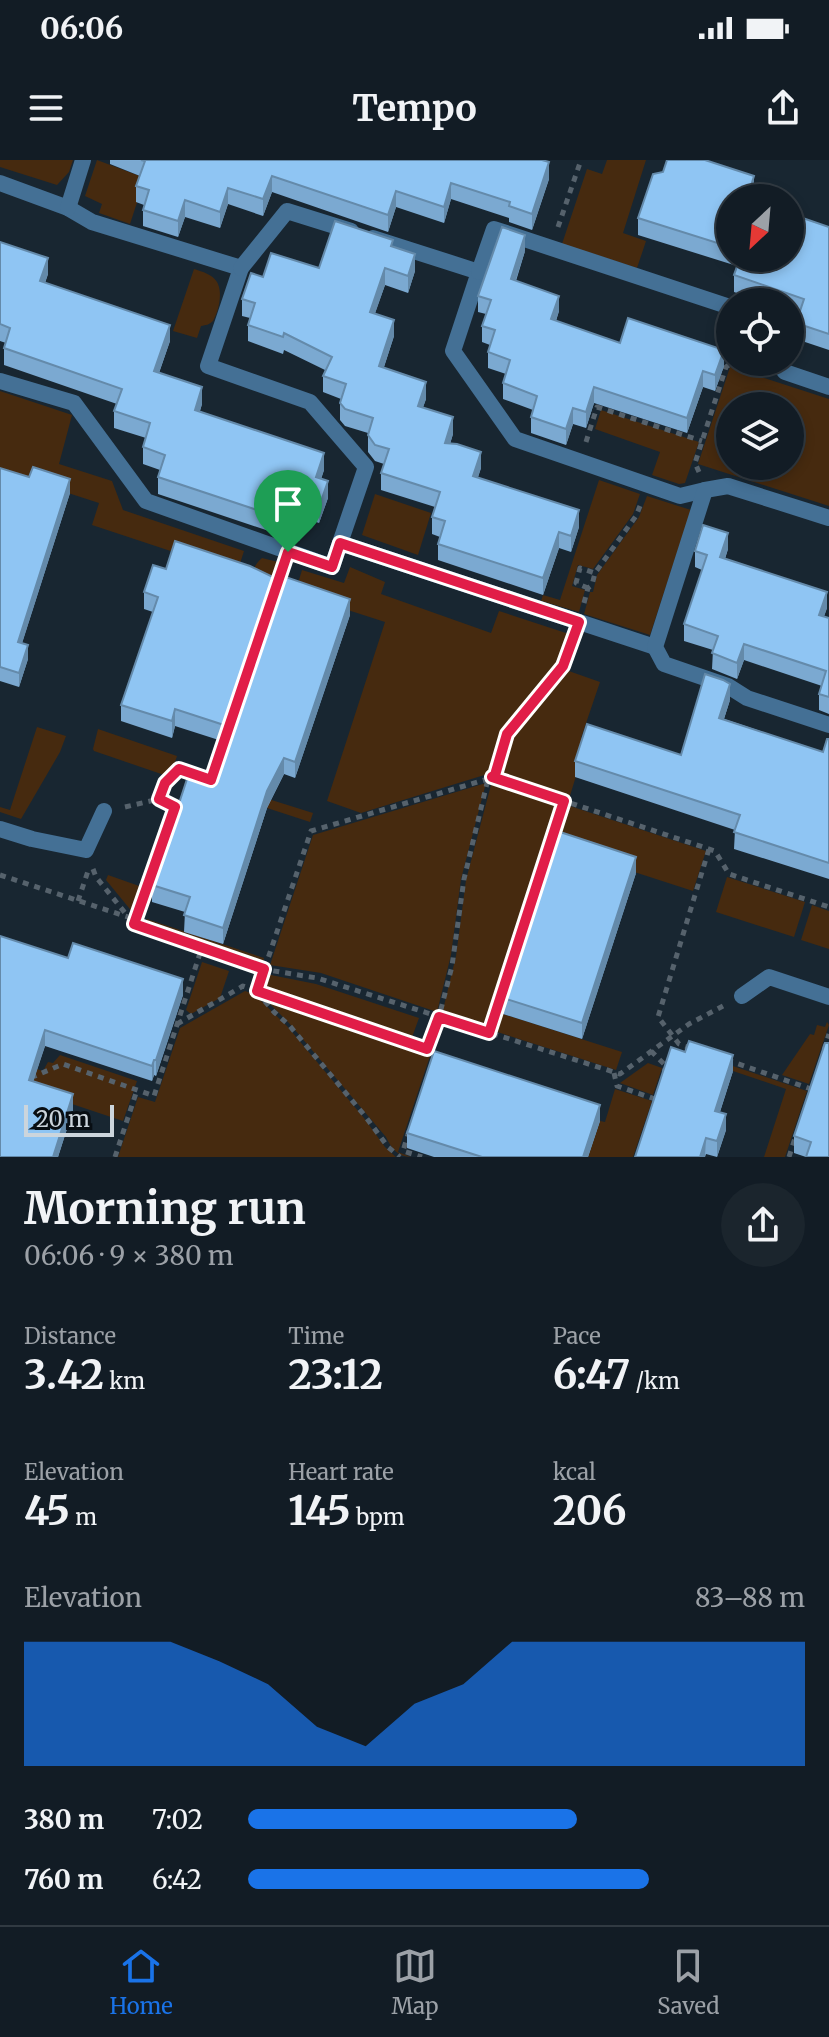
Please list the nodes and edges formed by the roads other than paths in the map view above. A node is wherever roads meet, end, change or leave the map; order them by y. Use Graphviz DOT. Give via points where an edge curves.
graph roads {
  1 [pos="83,160"];
  2 [pos="0,183"];
  3 [pos="68,208"];
  4 [pos="241,268"];
  5 [pos="479,272"];
  6 [pos="716,302"];
  7 [pos="797,376"];
  8 [pos="0,381"];
  9 [pos="829,387"];
  10 [pos="707,490"];
  11 [pos="829,518"];
  12 [pos="340,543"];
  13 [pos="655,647"];
  14 [pos="829,725"];
  15 [pos="104,811"];
  16 [pos="0,829"];
  17 [pos="742,996"];
  18 [pos="829,997"];
  1 -- 3 [label="street"];
  2 -- 3 [label="street"];
  3 -- 4 [label="street" via="92,222"];
  4 -- 5 [label="street" via="287,211"];
  4 -- 12 [label="street" via="208,366 310,402 366,467"];
  5 -- 6 [label="street" via="494,229"];
  5 -- 10 [label="street" via="453,351 515,439 680,496"];
  7 -- 9 [label="street"];
  8 -- 12 [label="street" via="74,403 146,501 332,567"];
  10 -- 11 [label="street" via="728,486"];
  10 -- 13 [label="street"];
  12 -- 13 [label="street"];
  13 -- 14 [label="street" via="664,664"];
  15 -- 16 [label="street" via="86,850"];
  17 -- 18 [label="street" via="769,977"];
}
